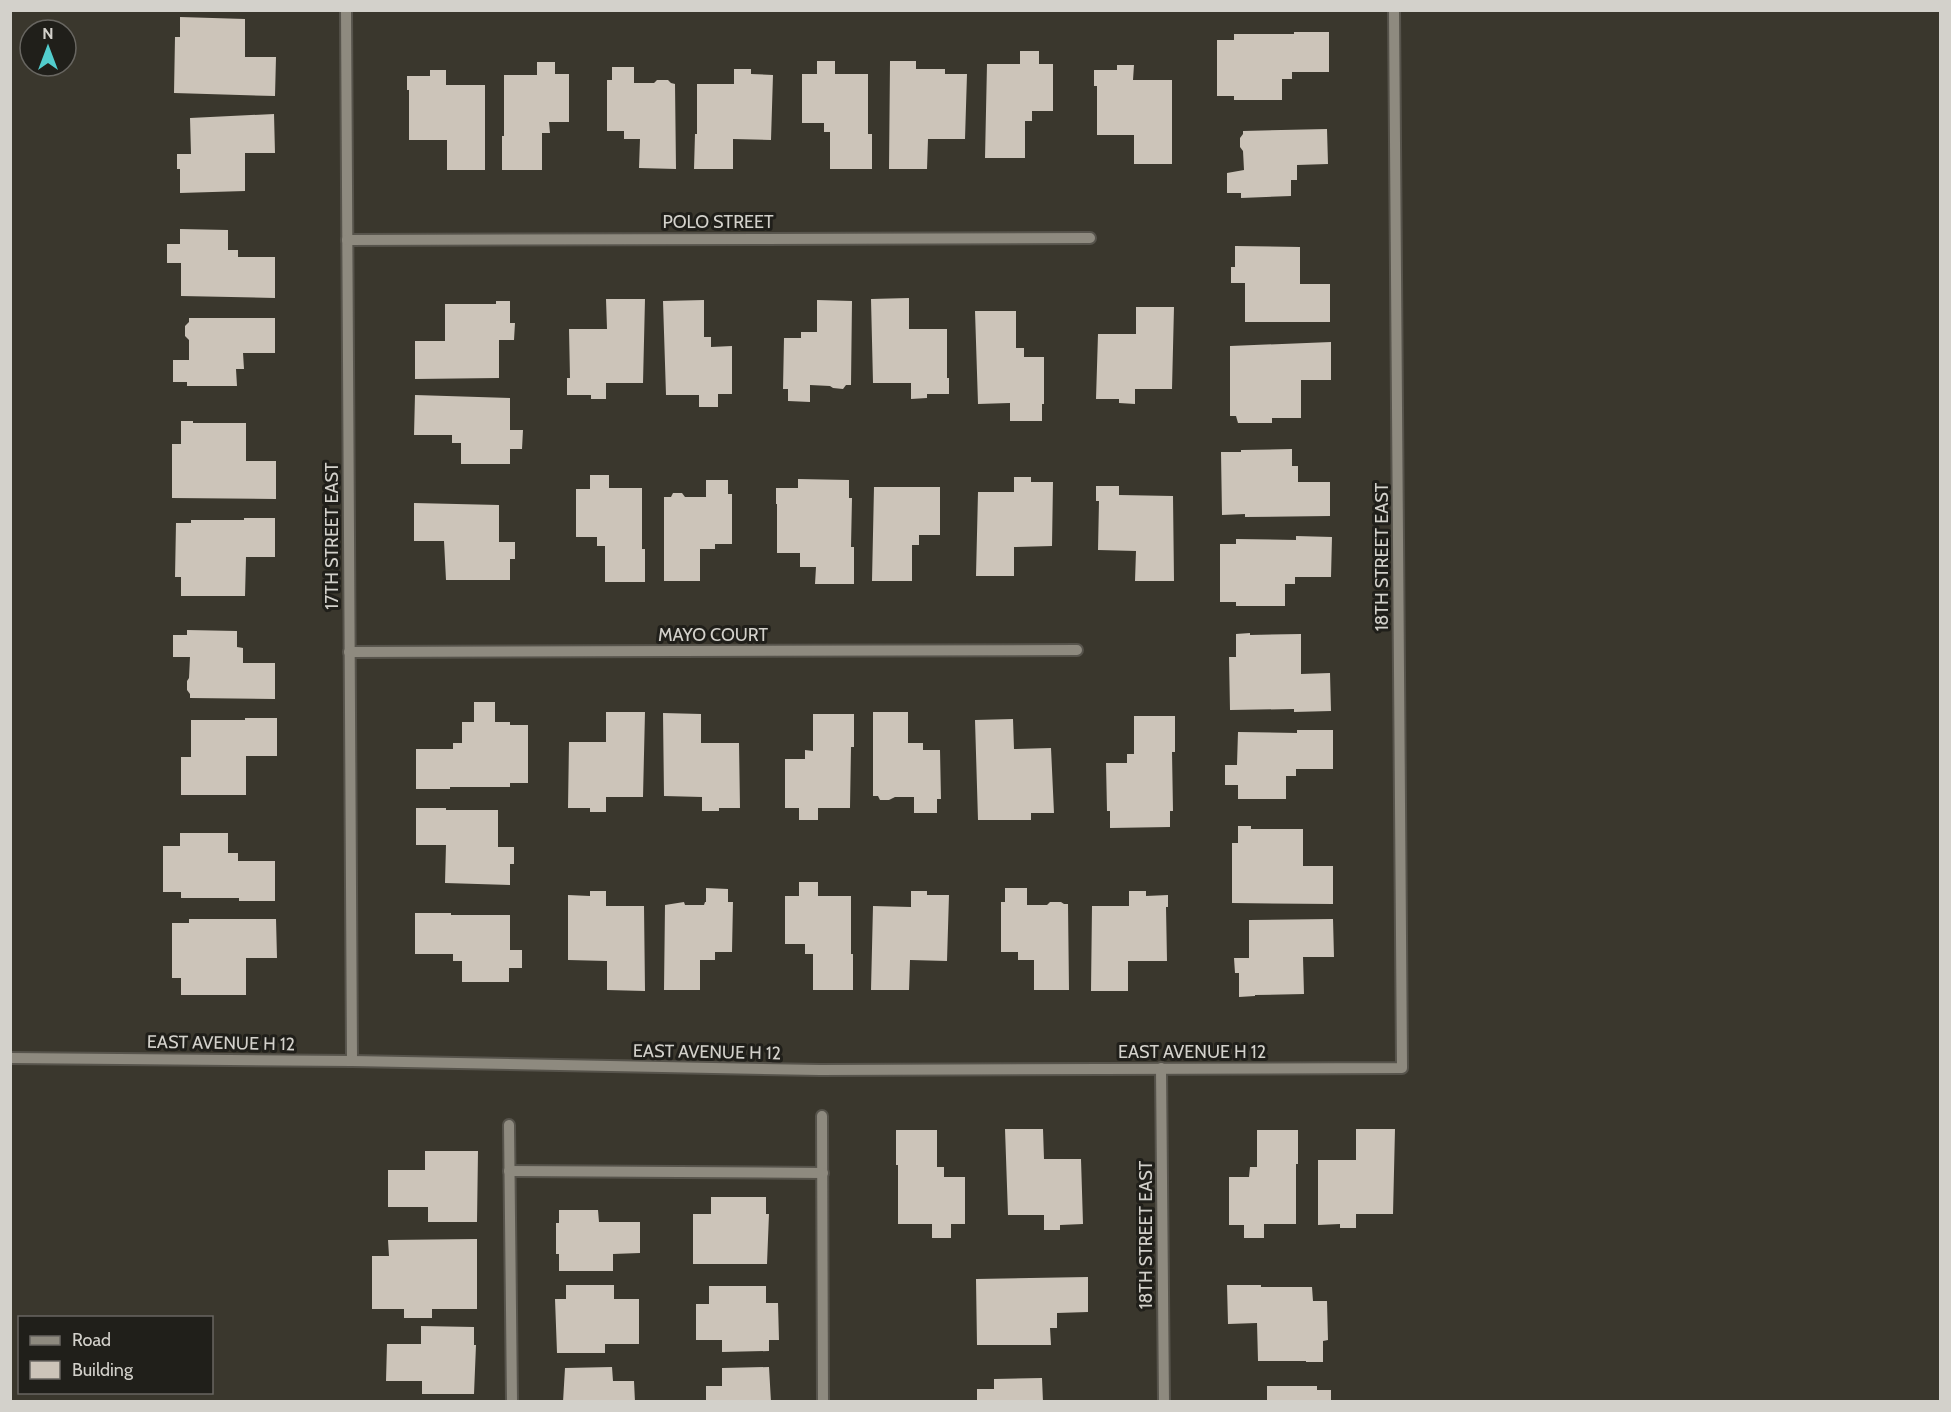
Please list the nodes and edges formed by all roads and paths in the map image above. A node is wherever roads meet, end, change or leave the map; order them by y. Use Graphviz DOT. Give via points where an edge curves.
graph roads {
  1 [pos="346,10"];
  2 [pos="1394,10"];
  3 [pos="1090,238"];
  4 [pos="347,240"];
  5 [pos="1077,650"];
  6 [pos="349,652"];
  7 [pos="10,1058"];
  8 [pos="352,1061"];
  9 [pos="1161,1068"];
  10 [pos="1402,1068"];
  11 [pos="822,1116"];
  12 [pos="509,1125"];
  13 [pos="509,1171"];
  14 [pos="823,1173"];
  15 [pos="512,1401"];
  16 [pos="823,1401"];
  17 [pos="1164,1401"];
  1 -- 4 [label="street, 17TH STREET EAST"];
  2 -- 10 [label="street, 18TH STREET EAST"];
  3 -- 4 [label="street, POLO STREET"];
  4 -- 6 [label="street, 17TH STREET EAST"];
  5 -- 6 [label="street, MAYO COURT"];
  6 -- 8 [label="street, 17TH STREET EAST"];
  7 -- 8 [label="street, EAST AVENUE H 12"];
  8 -- 9 [label="street, EAST AVENUE H 12" via="820,1071"];
  9 -- 10 [label="street, EAST AVENUE H 12"];
  9 -- 17 [label="street, 18TH STREET EAST"];
  11 -- 14 [label="street"];
  12 -- 13 [label="street"];
  13 -- 14 [label="street"];
  13 -- 15 [label="street"];
  14 -- 16 [label="street"];
}
